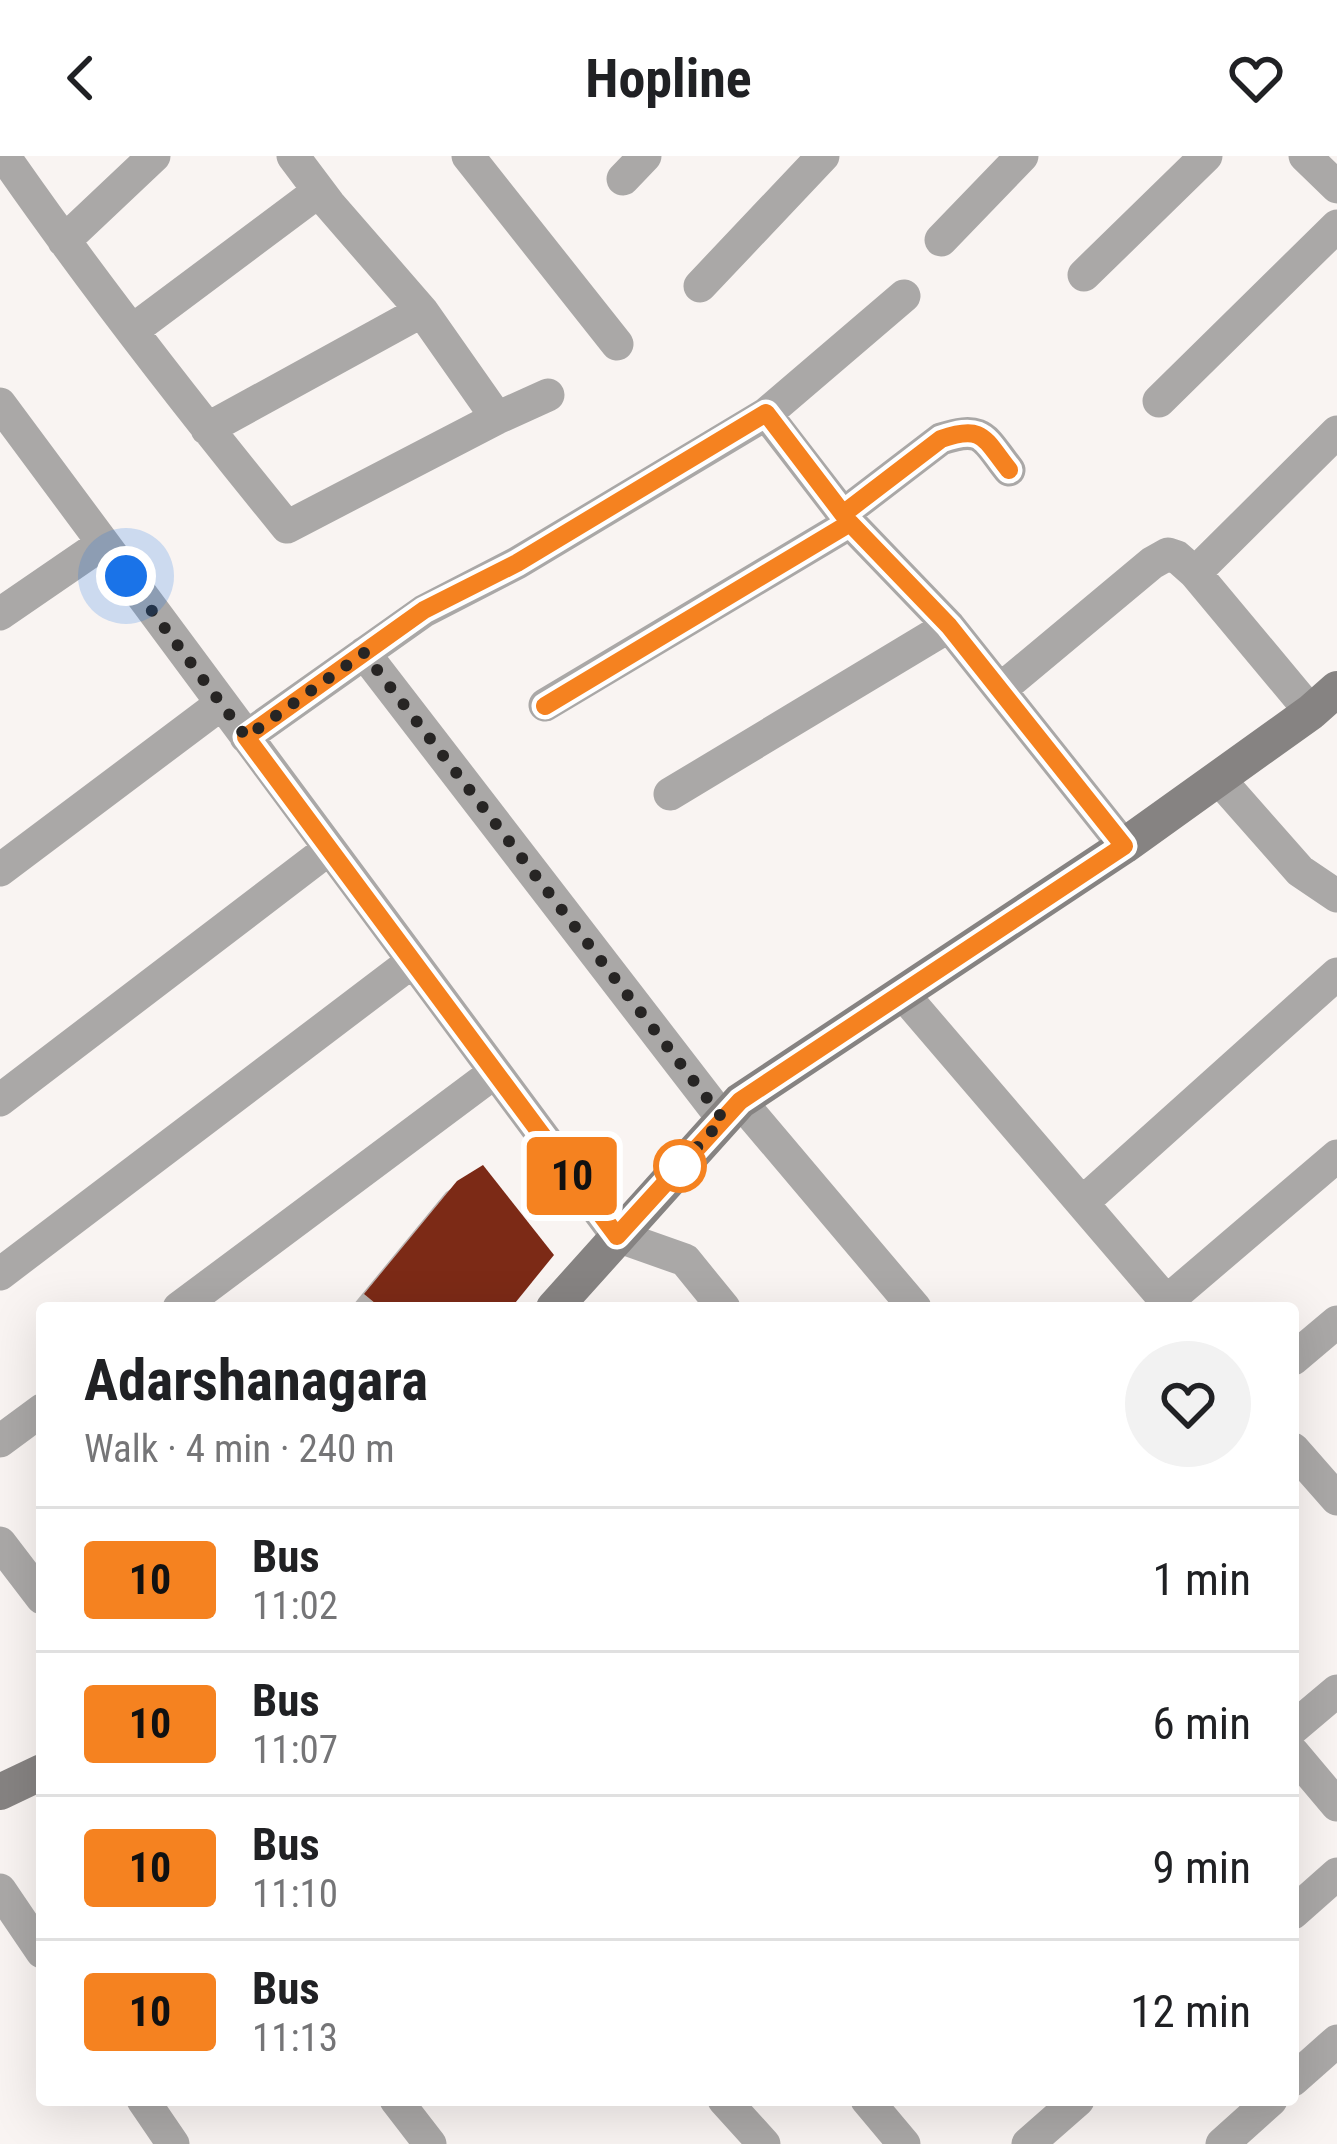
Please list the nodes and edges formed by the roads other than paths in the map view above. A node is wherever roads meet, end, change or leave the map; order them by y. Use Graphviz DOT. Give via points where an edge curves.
graph roads {
  1 [pos="4,156"];
  2 [pos="154,156"];
  3 [pos="293,156"];
  4 [pos="468,156"];
  5 [pos="823,156"];
  6 [pos="1022,156"];
  7 [pos="1207,156"];
  8 [pos="1305,156"];
  9 [pos="1337,188"];
  10 [pos="319,191"];
  11 [pos="1337,226"];
  12 [pos="940,240"];
  13 [pos="64,241"];
  14 [pos="1084,275"];
  15 [pos="700,286"];
  16 [pos="904,296"];
  17 [pos="422,311"];
  18 [pos="133,330"];
  19 [pos="617,344"];
  20 [pos="548,395"];
  21 [pos="1159,400"];
  22 [pos="766,413"];
  23 [pos="497,418"];
  24 [pos="5,420"];
  25 [pos="207,429"];
  26 [pos="1337,432"];
  27 [pos="1009,470"];
  28 [pos="847,519"];
  29 [pos="102,544"];
  30 [pos="1196,573"];
  31 [pos="0,614"];
  32 [pos="949,626"];
  33 [pos="364,653"];
  34 [pos="1001,689"];
  35 [pos="1324,701"];
  36 [pos="221,704"];
  37 [pos="545,706"];
  38 [pos="246,737"];
  39 [pos="1218,778"];
  40 [pos="670,794"];
  41 [pos="1124,846"];
  42 [pos="328,849"];
  43 [pos="0,870"];
  44 [pos="1337,896"];
  45 [pos="412,961"];
  46 [pos="1337,974"];
  47 [pos="902,994"];
  48 [pos="495,1072"];
  49 [pos="0,1100"];
  50 [pos="732,1110"];
  51 [pos="1337,1156"];
  52 [pos="1082,1203"];
  53 [pos="617,1236"];
  54 [pos="0,1274"];
  55 [pos="187,1302"];
  56 [pos="559,1302"];
  57 [pos="719,1302"];
  58 [pos="910,1302"];
  59 [pos="1166,1302"];
  60 [pos="1172,1302"];
  61 [pos="1337,1322"];
  62 [pos="1299,1354"];
  63 [pos="36,1415"];
  64 [pos="0,1442"];
  65 [pos="1299,1456"];
  66 [pos="1337,1499"];
  67 [pos="0,1543"];
  68 [pos="36,1590"];
  69 [pos="1337,1691"];
  70 [pos="1299,1723"];
  71 [pos="1299,1760"];
  72 [pos="36,1775"];
  73 [pos="0,1792"];
  74 [pos="1337,1804"];
  75 [pos="1337,1874"];
  76 [pos="0,1890"];
  77 [pos="1299,1908"];
  78 [pos="36,1943"];
  79 [pos="1337,2041"];
  80 [pos="1299,2075"];
  81 [pos="147,2106"];
  82 [pos="401,2106"];
  83 [pos="729,2106"];
  84 [pos="873,2106"];
  85 [pos="1071,2106"];
  86 [pos="1264,2106"];
  87 [pos="173,2144"];
  88 [pos="430,2144"];
  89 [pos="764,2144"];
  90 [pos="904,2144"];
  91 [pos="1028,2144"];
  92 [pos="1222,2144"];
  1 -- 13 [label="street"];
  2 -- 13 [label="street"];
  3 -- 10 [label="street"];
  4 -- 19 [label="street"];
  5 -- 15 [label="street"];
  6 -- 12 [label="street"];
  7 -- 14 [label="street"];
  8 -- 9 [label="street"];
  10 -- 17 [label="street"];
  10 -- 18 [label="street"];
  11 -- 21 [label="street"];
  13 -- 18 [label="street"];
  16 -- 22 [label="street"];
  17 -- 23 [label="street"];
  17 -- 25 [label="street"];
  18 -- 25 [label="street"];
  20 -- 23 [label="street"];
  22 -- 28 [label="street"];
  22 -- 33 [label="street" via="424,610"];
  23 -- 25 [label="street" via="287,527"];
  24 -- 29 [label="street"];
  26 -- 30 [label="street"];
  27 -- 28 [label="street" via="981,435 959,433 941,439"];
  28 -- 32 [label="street"];
  28 -- 37 [label="street"];
  29 -- 31 [label="street"];
  29 -- 36 [label="street"];
  30 -- 34 [label="street" via="1168,554 1152,563"];
  30 -- 35 [label="street"];
  32 -- 34 [label="street"];
  32 -- 40 [label="street"];
  33 -- 38 [label="street"];
  33 -- 50 [label="street"];
  34 -- 41 [label="street"];
  35 -- 39 [label="street"];
  36 -- 38 [label="street"];
  36 -- 43 [label="street"];
  38 -- 42 [label="street"];
  39 -- 41 [label="street"];
  39 -- 44 [label="street" via="1300,871"];
  41 -- 47 [label="street"];
  42 -- 45 [label="street"];
  42 -- 49 [label="street"];
  45 -- 48 [label="street"];
  45 -- 54 [label="street"];
  46 -- 52 [label="street"];
  47 -- 50 [label="street"];
  47 -- 52 [label="street"];
  48 -- 53 [label="street"];
  48 -- 55 [label="street"];
  50 -- 53 [label="street"];
  50 -- 58 [label="street"];
  51 -- 60 [label="street"];
  52 -- 59 [label="street"];
  53 -- 56 [label="street"];
  53 -- 57 [label="street" via="685,1260"];
  61 -- 62 [label="street"];
  63 -- 64 [label="street"];
  65 -- 66 [label="street"];
  67 -- 68 [label="street"];
  69 -- 70 [label="street"];
  71 -- 74 [label="street"];
  72 -- 73 [label="street"];
  75 -- 77 [label="street"];
  76 -- 78 [label="street"];
  79 -- 80 [label="street"];
  81 -- 87 [label="street"];
  82 -- 88 [label="street"];
  83 -- 89 [label="street"];
  84 -- 90 [label="street"];
  85 -- 91 [label="street"];
  86 -- 92 [label="street"];
}
